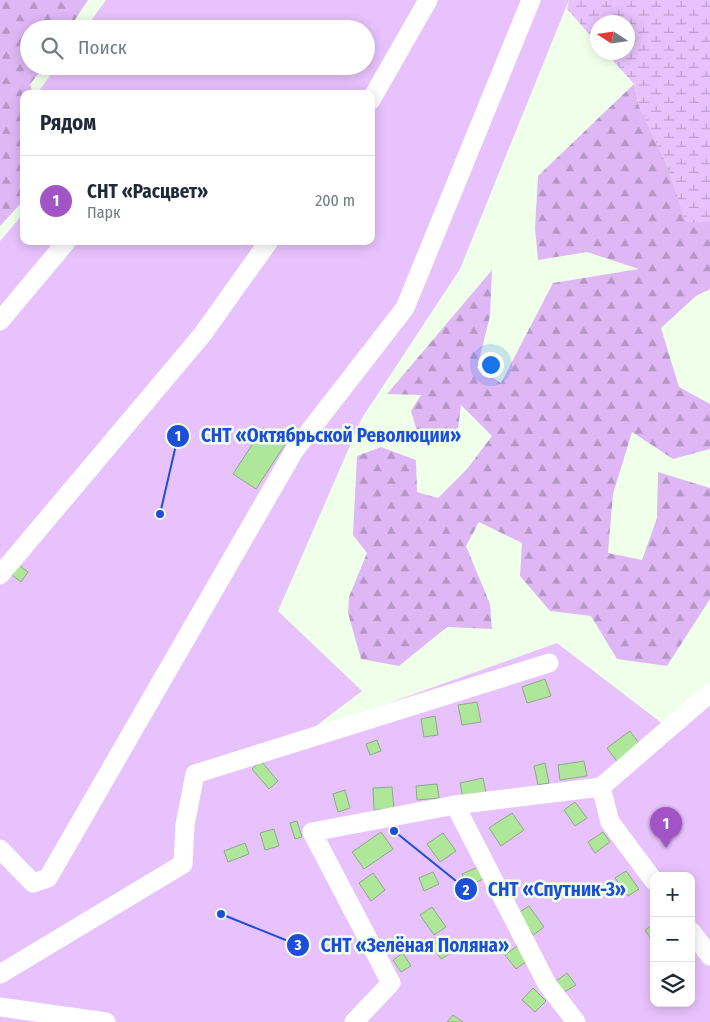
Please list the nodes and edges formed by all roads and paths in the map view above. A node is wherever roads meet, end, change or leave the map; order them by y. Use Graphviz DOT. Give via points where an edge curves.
graph roads {
  1 [pos="428,0"];
  2 [pos="531,0"];
  3 [pos="375,93"];
  4 [pos="64,245"];
  5 [pos="267,245"];
  6 [pos="0,321"];
  7 [pos="0,575"];
  8 [pos="549,663"];
  9 [pos="710,692"];
  10 [pos="601,787"];
  11 [pos="455,805"];
  12 [pos="0,849"];
  13 [pos="650,876"];
  14 [pos="695,936"];
  15 [pos="710,956"];
  16 [pos="0,974"];
  17 [pos="0,1007"];
  18 [pos="106,1022"];
  19 [pos="354,1022"];
  20 [pos="576,1022"];
  1 -- 3 [label="street"];
  2 -- 12 [label="street" via="405,308 294,451 48,878 33,883"];
  4 -- 6 [label="street"];
  5 -- 7 [label="street" via="202,335"];
  8 -- 16 [label="street" via="195,774 185,825 183,864"];
  9 -- 10 [label="street"];
  10 -- 11 [label="street"];
  10 -- 13 [label="street" via="610,822"];
  11 -- 19 [label="street" via="312,832 391,983"];
  11 -- 20 [label="street" via="547,984"];
  14 -- 15 [label="street"];
  17 -- 18 [label="street"];
}
